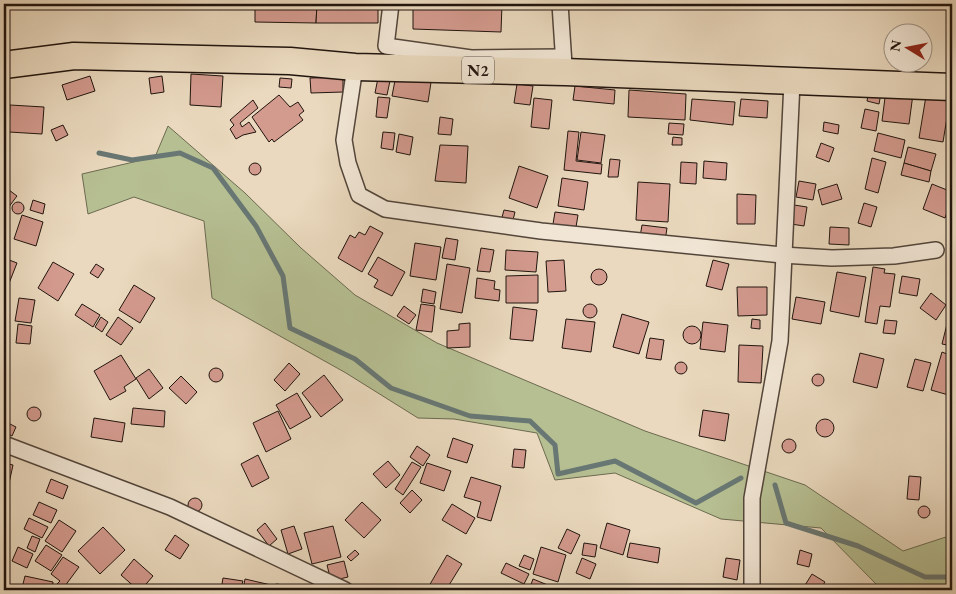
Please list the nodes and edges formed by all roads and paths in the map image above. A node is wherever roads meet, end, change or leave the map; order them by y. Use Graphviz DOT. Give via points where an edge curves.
graph roads {
  1 [pos="391,4"];
  2 [pos="560,4"];
  3 [pos="4,64"];
  4 [pos="564,64"];
  5 [pos="355,67"];
  6 [pos="792,82"];
  7 [pos="952,87"];
  8 [pos="936,250"];
  9 [pos="782,255"];
  10 [pos="4,444"];
  11 [pos="345,590"];
  12 [pos="752,590"];
  1 -- 4 [label="street" via="386,46 471,58"];
  2 -- 4 [label="street"];
  3 -- 5 [label="highway, N2" via="74,56 290,61"];
  4 -- 5 [label="highway, N2"];
  4 -- 6 [label="highway, N2"];
  5 -- 9 [label="street" via="344,140 348,163 359,195 385,209 541,231"];
  6 -- 7 [label="highway, N2"];
  6 -- 9 [label="street"];
  8 -- 9 [label="street" via="894,256 832,258"];
  9 -- 12 [label="street" via="780,341 752,498"];
  10 -- 11 [label="street" via="170,507"];
}
